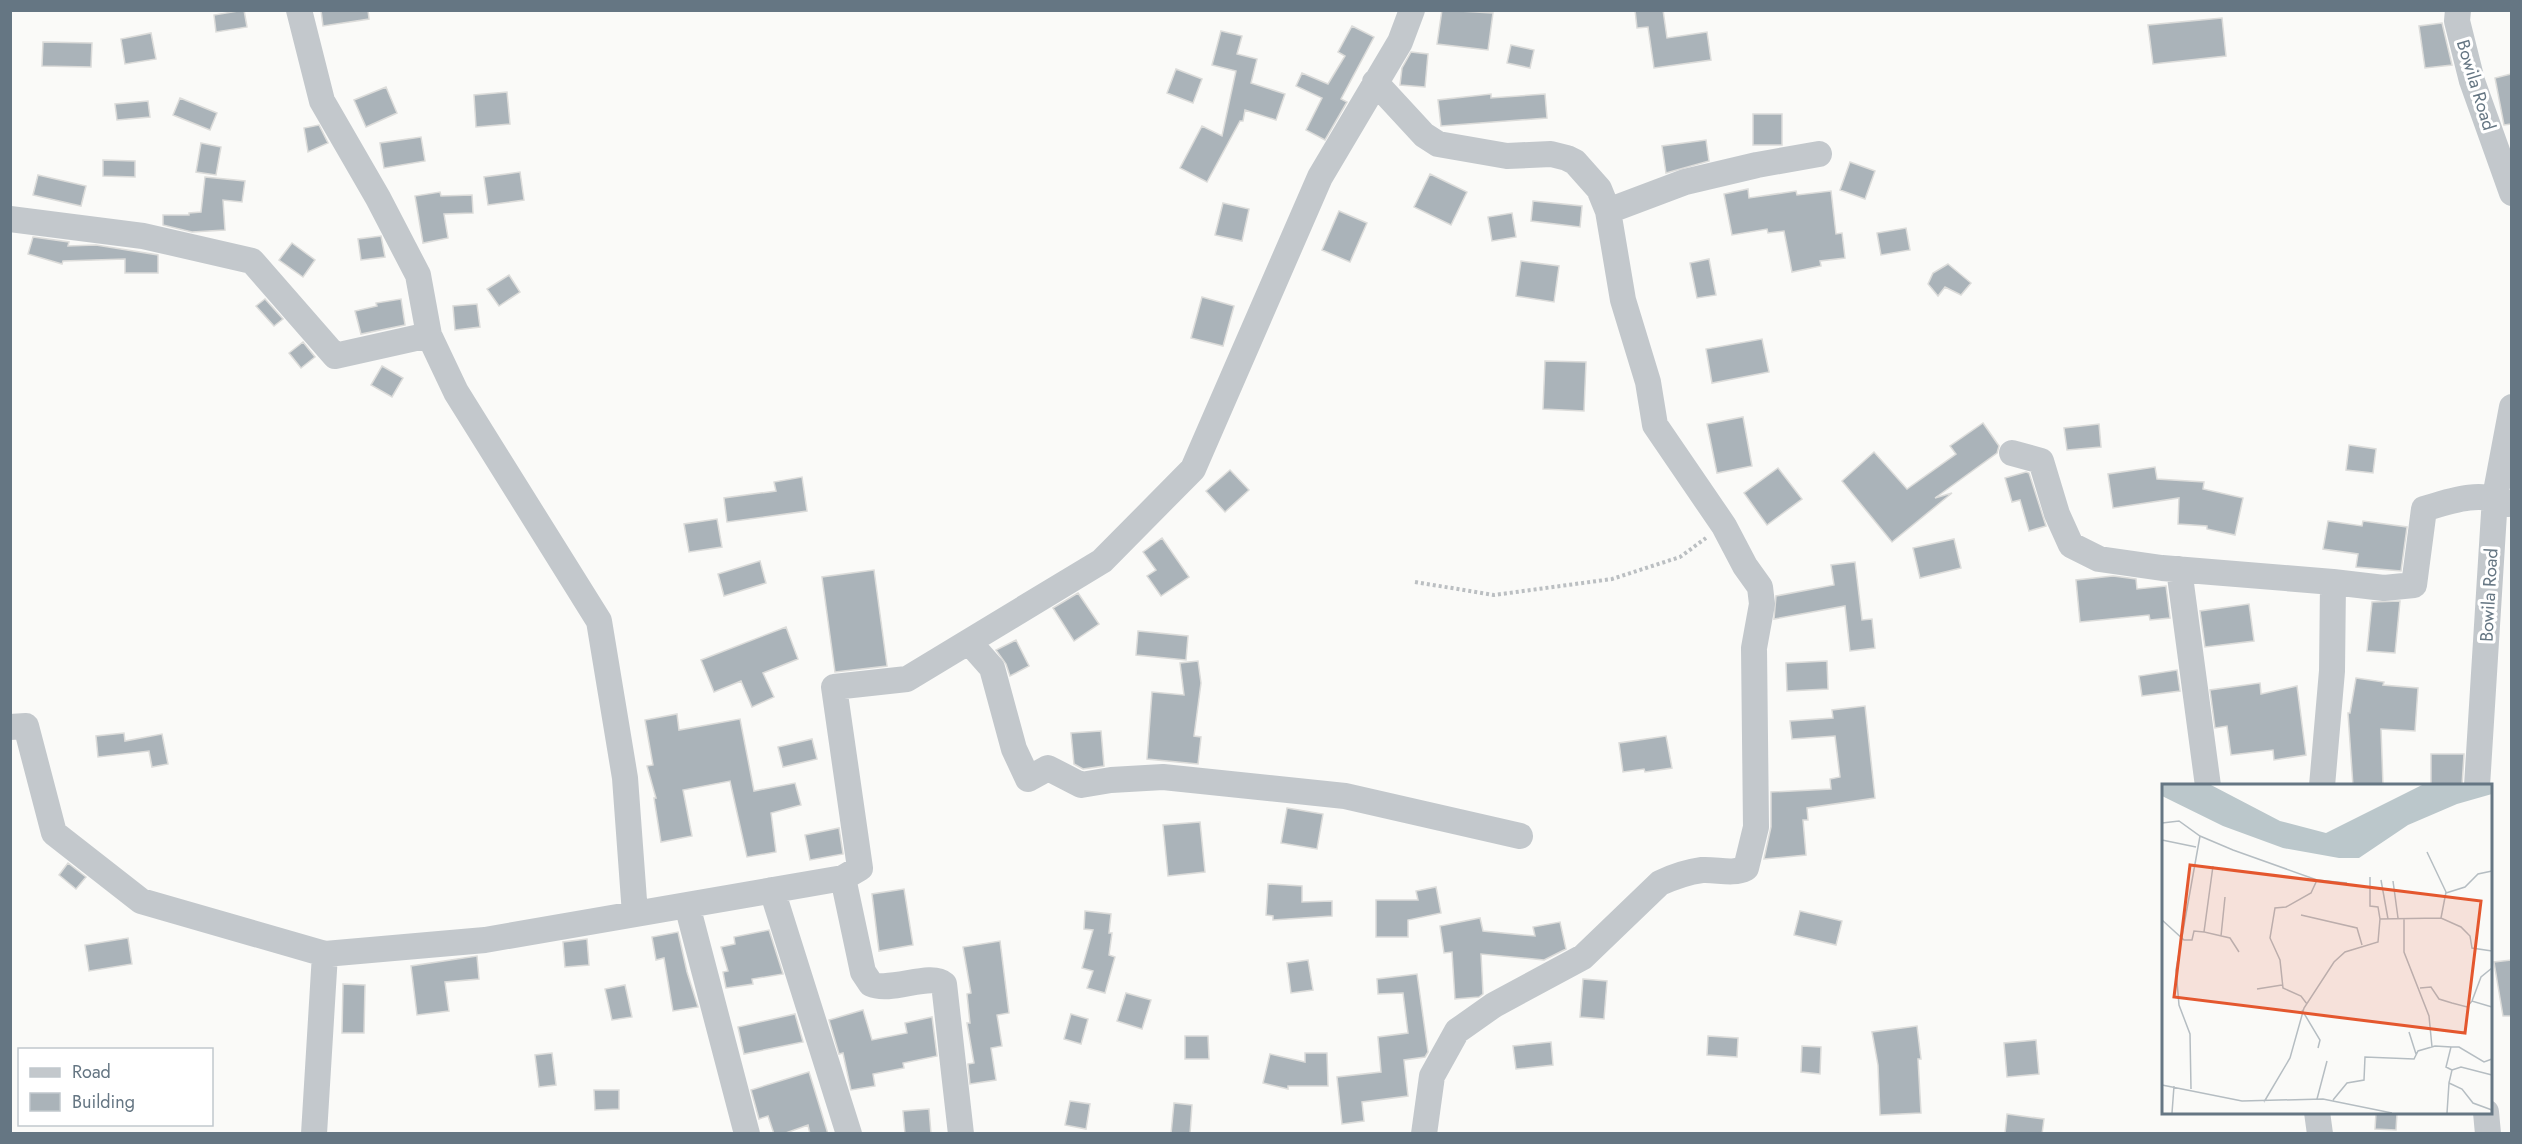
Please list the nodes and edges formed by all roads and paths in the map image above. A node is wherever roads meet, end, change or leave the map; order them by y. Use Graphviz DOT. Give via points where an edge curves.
graph roads {
  1 [pos="299,10"];
  2 [pos="2458,10"];
  3 [pos="1407,13"];
  4 [pos="1375,82"];
  5 [pos="1819,154"];
  6 [pos="2511,193"];
  7 [pos="1608,211"];
  8 [pos="10,219"];
  9 [pos="429,335"];
  10 [pos="2511,407"];
  11 [pos="2012,453"];
  12 [pos="2503,502"];
  13 [pos="1724,526"];
  14 [pos="2179,569"];
  15 [pos="1415,582"];
  16 [pos="2333,582"];
  17 [pos="969,642"];
  18 [pos="10,727"];
  19 [pos="2208,784"];
  20 [pos="2322,784"];
  21 [pos="2477,784"];
  22 [pos="1520,836"];
  23 [pos="843,878"];
  24 [pos="772,890"];
  25 [pos="687,905"];
  26 [pos="635,914"];
  27 [pos="325,954"];
  28 [pos="2317,1114"];
  29 [pos="2486,1114"];
  30 [pos="314,1134"];
  31 [pos="747,1134"];
  32 [pos="849,1134"];
  33 [pos="961,1134"];
  34 [pos="1424,1134"];
  35 [pos="2320,1134"];
  36 [pos="2488,1134"];
  1 -- 9 [label="street" via="322,101 418,275"];
  2 -- 6 [label="street, Bowila Road" via="2457,21 2472,81"];
  3 -- 4 [label="street" via="1400,42"];
  4 -- 7 [label="street" via="1424,135 1438,144 1507,156 1551,154 1575,162 1599,189"];
  4 -- 17 [label="street" via="1320,177 1192,469 1102,561"];
  5 -- 7 [label="street" via="1685,182"];
  7 -- 13 [label="street" via="1623,300 1648,382 1656,426"];
  8 -- 9 [label="street" via="143,236 252,261 335,356"];
  9 -- 26 [label="street" via="456,392 599,621 625,778"];
  10 -- 12 [label="street, Bowila Road"];
  11 -- 14 [label="street" via="2041,461 2057,514 2072,545 2099,559"];
  12 -- 16 [label="street" via="2460,497 2424,509 2414,585 2384,588"];
  12 -- 21 [label="street, Bowila Road"];
  13 -- 15 [label="path" via="1680,557 1612,579 1494,595"];
  13 -- 34 [label="street" via="1760,587 1762,604 1754,648 1756,827 1746,868 1738,872 1702,870 1660,884 1583,957 1494,1005 1457,1031 1432,1076"];
  14 -- 16 [label="street"];
  14 -- 19 [label="street"];
  16 -- 20 [label="street" via="2332,671"];
  17 -- 22 [label="street" via="992,668 1014,749 1028,779 1048,768 1081,785 1163,777 1346,796"];
  17 -- 23 [label="street" via="907,679 834,687 860,868"];
  18 -- 27 [label="street" via="26,726 54,832 141,901"];
  23 -- 24 [label="street"];
  23 -- 33 [label="street" via="863,972 871,984 883,987 934,980 944,984"];
  24 -- 25 [label="street"];
  24 -- 32 [label="street"];
  25 -- 26 [label="street"];
  25 -- 31 [label="street"];
  26 -- 27 [label="street" via="485,940"];
  27 -- 30 [label="street"];
  28 -- 35 [label="street"];
  29 -- 36 [label="street"];
}
